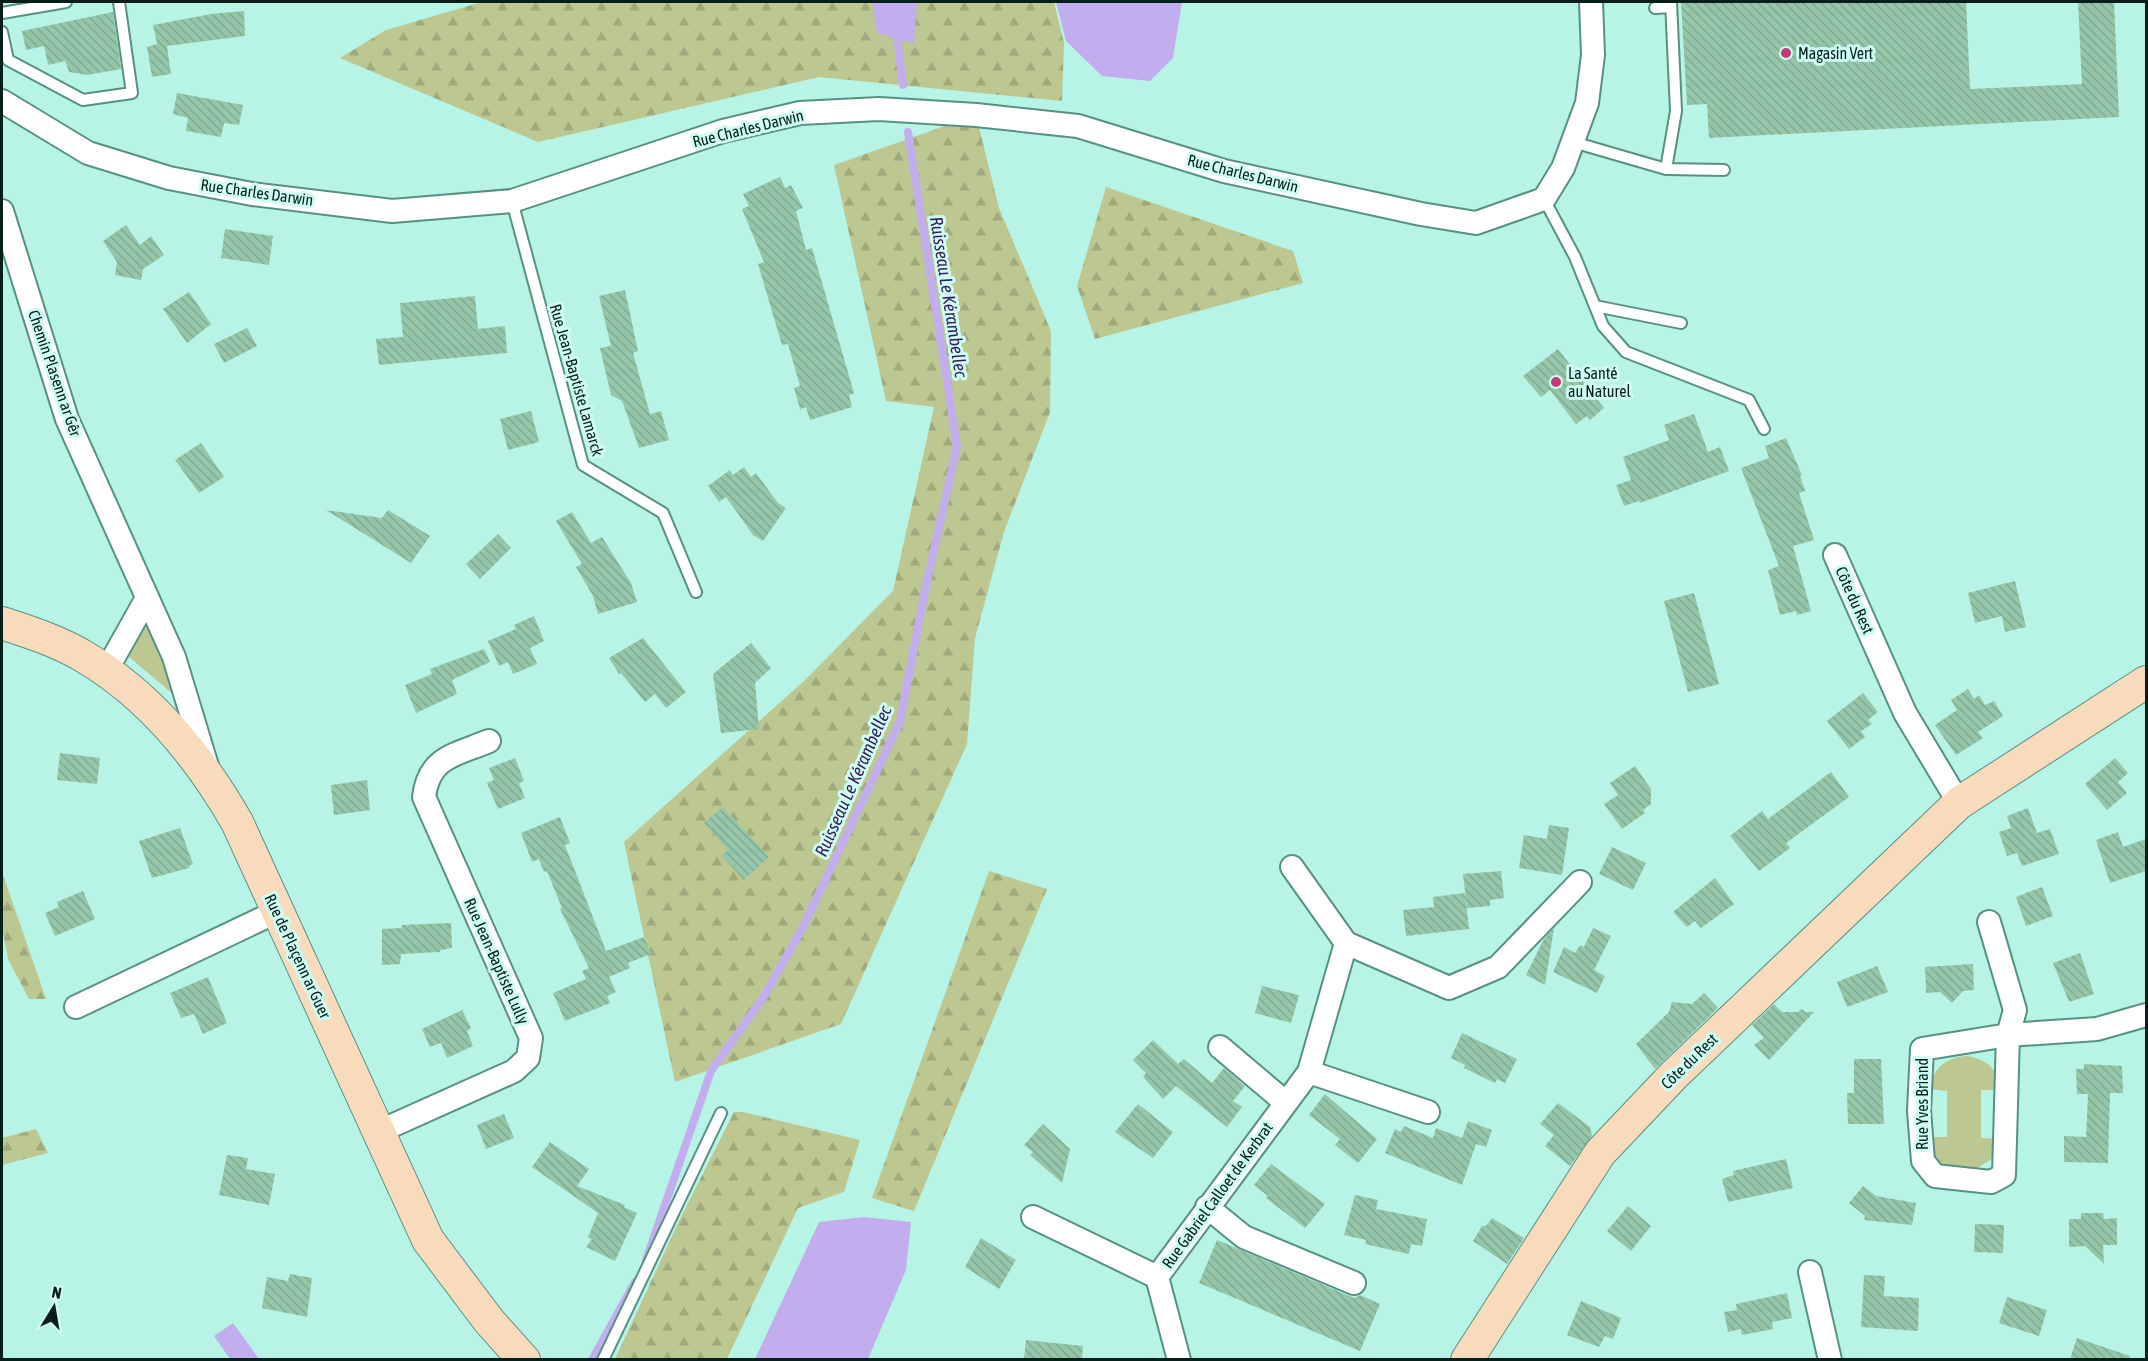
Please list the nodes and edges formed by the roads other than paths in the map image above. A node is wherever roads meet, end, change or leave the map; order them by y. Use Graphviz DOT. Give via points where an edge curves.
graph roads {
  1 [pos="66,2"];
  2 [pos="119,2"];
  3 [pos="1591,2"];
  4 [pos="1671,4"];
  5 [pos="1655,8"];
  6 [pos="2,13"];
  7 [pos="2,32"];
  8 [pos="2,101"];
  9 [pos="1573,142"];
  10 [pos="1666,169"];
  11 [pos="1724,170"];
  12 [pos="1544,199"];
  13 [pos="512,201"];
  14 [pos="2,211"];
  15 [pos="1595,306"];
  16 [pos="1681,323"];
  17 [pos="1764,429"];
  18 [pos="1835,555"];
  19 [pos="696,592"];
  20 [pos="147,598"];
  21 [pos="2,623"];
  22 [pos="106,671"];
  23 [pos="2145,688"];
  24 [pos="489,741"];
  25 [pos="210,776"];
  26 [pos="1959,803"];
  27 [pos="1292,867"];
  28 [pos="1580,882"];
  29 [pos="278,911"];
  30 [pos="1989,922"];
  31 [pos="1346,943"];
  32 [pos="76,1006"];
  33 [pos="2146,1016"];
  34 [pos="2008,1035"];
  35 [pos="1220,1047"];
  36 [pos="1309,1072"];
  37 [pos="1285,1102"];
  38 [pos="1428,1112"];
  39 [pos="721,1113"];
  40 [pos="378,1132"];
  41 [pos="1207,1207"];
  42 [pos="1033,1217"];
  43 [pos="1810,1272"];
  44 [pos="1157,1277"];
  45 [pos="1354,1283"];
  46 [pos="524,1359"];
  47 [pos="603,1359"];
  48 [pos="1179,1359"];
  49 [pos="1467,1359"];
  50 [pos="1830,1359"];
  1 -- 6 [label="lane"];
  2 -- 7 [label="lane" via="132,93 83,100 8,60"];
  3 -- 9 [label="street" via="1593,55 1587,103"];
  4 -- 5 [label="lane"];
  4 -- 10 [label="lane" via="1676,111"];
  8 -- 13 [label="street, Rue Charles Darwin" via="88,153 169,178 252,194 392,211"];
  9 -- 10 [label="lane"];
  9 -- 12 [label="street"];
  10 -- 11 [label="lane"];
  12 -- 13 [label="street, Rue Charles Darwin" via="1476,223 1224,171 1078,126 879,109 800,114 723,131"];
  12 -- 15 [label="lane" via="1575,257"];
  13 -- 19 [label="lane, Rue Jean-Baptiste Lamarck" via="583,465 663,513"];
  14 -- 20 [label="street, Chemin Plasenn ar Gêr" via="68,419"];
  15 -- 16 [label="lane"];
  15 -- 17 [label="lane" via="1603,326 1626,352 1749,400"];
  18 -- 26 [label="street, Côte du Rest" via="1905,713"];
  20 -- 22 [label="street"];
  20 -- 25 [label="street, Chemin Plasenn ar Gêr" via="174,657"];
  21 -- 22 [label="street, Rue de Plaçenn ar Guer" via="82,655"];
  22 -- 25 [label="street, Rue de Plaçenn ar Guer" via="151,707"];
  23 -- 26 [label="street, Côte du Rest"];
  24 -- 40 [label="street, Rue Jean-Baptiste Lully" via="439,762 428,777 424,797 531,1038 528,1058 514,1071"];
  25 -- 29 [label="street, Rue de Plaçenn ar Guer" via="237,822"];
  26 -- 49 [label="street, Côte du Rest" via="1674,1075 1600,1153"];
  27 -- 31 [label="street"];
  28 -- 31 [label="street" via="1498,967 1449,988"];
  29 -- 32 [label="street"];
  29 -- 40 [label="street, Rue de Plaçenn ar Guer"];
  30 -- 34 [label="street, Rue Yves Briand" via="2015,1010"];
  31 -- 36 [label="street, Rue Gabriel Calloet de Kerbrat"];
  33 -- 34 [label="street, Rue Yves Briand" via="2097,1029"];
  34 -- 34 [label="street, Rue Yves Briand" via="2004,1175 1990,1182 1935,1176 1923,1161 1919,1111 1922,1049"];
  35 -- 37 [label="street"];
  36 -- 37 [label="street, Rue Gabriel Calloet de Kerbrat"];
  36 -- 38 [label="street"];
  37 -- 41 [label="street, Rue Gabriel Calloet de Kerbrat"];
  39 -- 47 [label="lane"];
  40 -- 46 [label="street, Rue de Plaçenn ar Guer" via="428,1240 489,1321"];
  41 -- 44 [label="street, Rue Gabriel Calloet de Kerbrat"];
  41 -- 45 [label="street" via="1244,1237"];
  42 -- 44 [label="street"];
  43 -- 50 [label="street"];
  44 -- 48 [label="street, Rue Gabriel Calloet de Kerbrat"];
}
